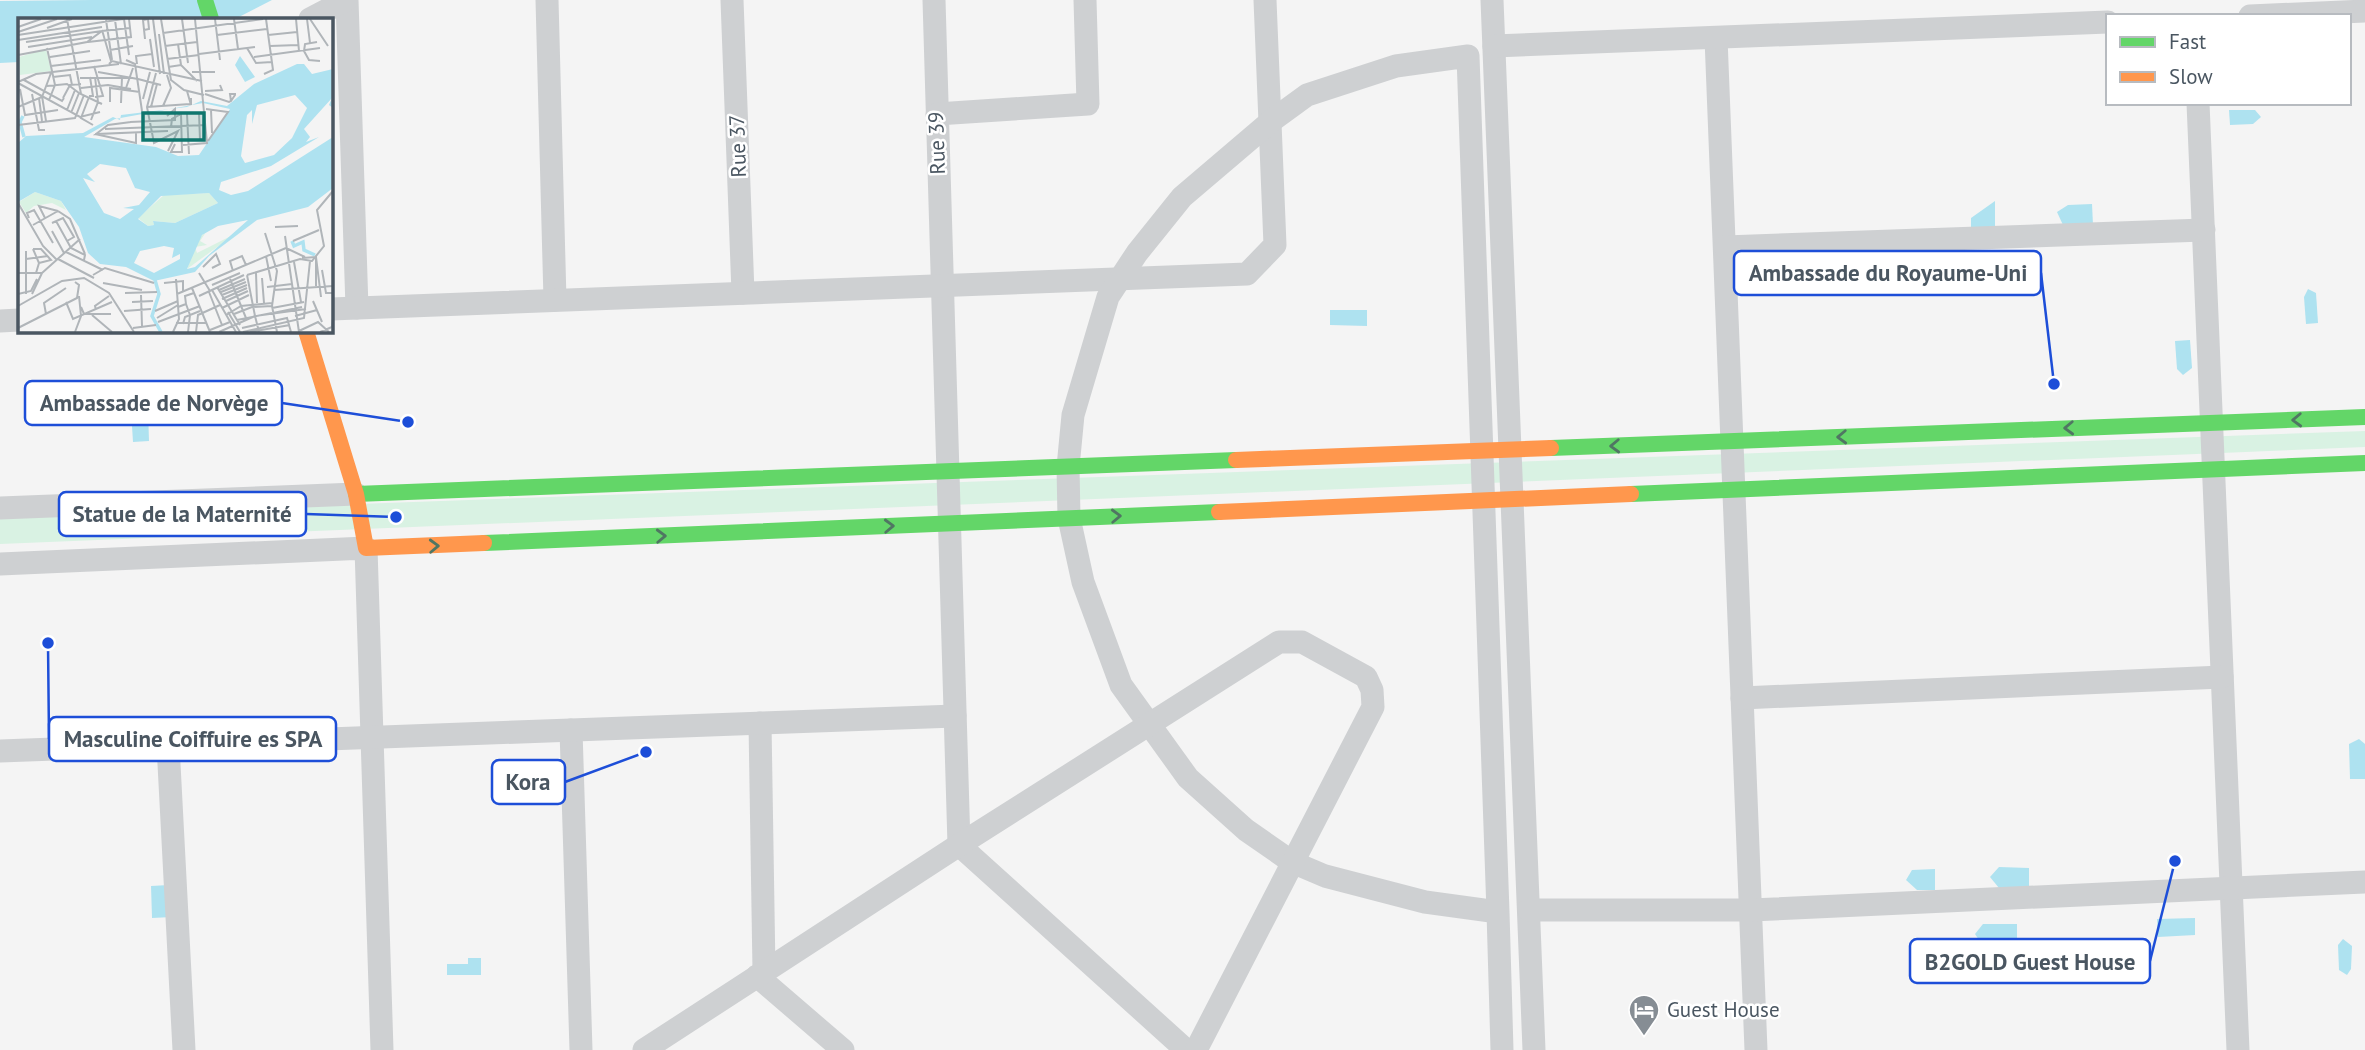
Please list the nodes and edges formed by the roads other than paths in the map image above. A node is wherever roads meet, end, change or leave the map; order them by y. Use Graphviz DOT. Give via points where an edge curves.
graph roads {
  1 [pos="205,0"];
  2 [pos="347,0"];
  3 [pos="547,0"];
  4 [pos="732,0"];
  5 [pos="933,0"];
  6 [pos="1085,0"];
  7 [pos="1265,0"];
  8 [pos="1492,0"];
  9 [pos="2365,11"];
  10 [pos="2296,14"];
  11 [pos="211,18"];
  12 [pos="312,18"];
  13 [pos="2106,22"];
  14 [pos="1716,37"];
  15 [pos="1494,46"];
  16 [pos="2198,105"];
  17 [pos="937,114"];
  18 [pos="1270,122"];
  19 [pos="2204,230"];
  20 [pos="1725,247"];
  21 [pos="1121,278"];
  22 [pos="941,285"];
  23 [pos="743,293"];
  24 [pos="555,300"];
  25 [pos="357,308"];
  26 [pos="332,309"];
  27 [pos="18,320"];
  28 [pos="0,321"];
  29 [pos="306,332"];
  30 [pos="2365,417"];
  31 [pos="2212,423"];
  32 [pos="1732,441"];
  33 [pos="1510,450"];
  34 [pos="1482,451"];
  35 [pos="2365,463"];
  36 [pos="1068,467"];
  37 [pos="2214,470"];
  38 [pos="947,472"];
  39 [pos="1734,490"];
  40 [pos="356,494"];
  41 [pos="1512,499"];
  42 [pos="1483,500"];
  43 [pos="0,508"];
  44 [pos="1069,517"];
  45 [pos="949,523"];
  46 [pos="366,548"];
  47 [pos="0,564"];
  48 [pos="2222,677"];
  49 [pos="1742,698"];
  50 [pos="955,716"];
  51 [pos="760,723"];
  52 [pos="1149,723"];
  53 [pos="571,730"];
  54 [pos="372,737"];
  55 [pos="168,745"];
  56 [pos="0,751"];
  57 [pos="959,845"];
  58 [pos="1293,862"];
  59 [pos="2365,882"];
  60 [pos="2231,887"];
  61 [pos="1529,910"];
  62 [pos="1751,910"];
  63 [pos="1498,912"];
  64 [pos="761,973"];
  65 [pos="184,1050"];
  66 [pos="382,1050"];
  67 [pos="581,1050"];
  68 [pos="644,1050"];
  69 [pos="842,1050"];
  70 [pos="1186,1050"];
  71 [pos="1196,1050"];
  72 [pos="1502,1050"];
  73 [pos="1534,1050"];
  74 [pos="1756,1050"];
  75 [pos="2238,1050"];
  1 -- 11 [label="street"];
  2 -- 12 [label="street"];
  2 -- 25 [label="street"];
  3 -- 24 [label="street"];
  4 -- 23 [label="street, Rue 37"];
  5 -- 17 [label="street, Rue 39"];
  6 -- 17 [label="street" via="1088,104"];
  7 -- 18 [label="street"];
  8 -- 15 [label="street"];
  9 -- 10 [label="street"];
  13 -- 14 [label="street"];
  14 -- 15 [label="street"];
  14 -- 20 [label="street"];
  15 -- 33 [label="street"];
  16 -- 19 [label="street"];
  17 -- 22 [label="street, Rue 39"];
  18 -- 21 [label="street" via="1182,197"];
  18 -- 21 [label="street" via="1275,245 1257,264 1247,274"];
  18 -- 34 [label="street" via="1307,95 1396,66 1468,56"];
  19 -- 20 [label="street"];
  19 -- 31 [label="street"];
  20 -- 32 [label="street"];
  21 -- 22 [label="street"];
  21 -- 36 [label="street" via="1108,297 1073,415"];
  22 -- 23 [label="street"];
  22 -- 38 [label="street, Rue 39"];
  23 -- 24 [label="street"];
  24 -- 25 [label="street"];
  25 -- 26 [label="street"];
  27 -- 28 [label="street"];
  29 -- 40 [label="street"];
  30 -- 31 [label="street, one-way"];
  31 -- 32 [label="street, one-way"];
  31 -- 37 [label="street"];
  32 -- 33 [label="street, one-way"];
  32 -- 39 [label="street"];
  33 -- 34 [label="street"];
  33 -- 41 [label="street"];
  34 -- 36 [label="street"];
  34 -- 42 [label="street"];
  35 -- 37 [label="street"];
  36 -- 38 [label="street"];
  36 -- 44 [label="street"];
  37 -- 39 [label="street"];
  37 -- 48 [label="street"];
  38 -- 40 [label="street"];
  38 -- 45 [label="street, Rue 39"];
  39 -- 41 [label="street"];
  39 -- 49 [label="street"];
  40 -- 43 [label="street"];
  40 -- 46 [label="street"];
  41 -- 42 [label="street"];
  41 -- 61 [label="street"];
  44 -- 42 [label="street, one-way"];
  42 -- 63 [label="street"];
  44 -- 45 [label="street"];
  44 -- 52 [label="street" via="1083,582 1121,685"];
  46 -- 45 [label="street, one-way"];
  45 -- 50 [label="street, Rue 39"];
  46 -- 47 [label="street"];
  46 -- 54 [label="street"];
  48 -- 49 [label="street"];
  48 -- 60 [label="street"];
  49 -- 62 [label="street"];
  50 -- 51 [label="street"];
  50 -- 57 [label="street, Rue 39"];
  51 -- 53 [label="street"];
  51 -- 64 [label="street"];
  52 -- 57 [label="street"];
  52 -- 58 [label="street" via="1188,778 1246,831"];
  52 -- 58 [label="street" via="1279,642 1302,642 1366,677 1373,707"];
  53 -- 54 [label="street"];
  53 -- 67 [label="street"];
  54 -- 55 [label="street"];
  54 -- 66 [label="street"];
  55 -- 56 [label="street"];
  55 -- 65 [label="street"];
  57 -- 64 [label="street"];
  57 -- 70 [label="street"];
  58 -- 63 [label="street" via="1325,876 1425,902"];
  58 -- 71 [label="street"];
  59 -- 60 [label="street"];
  60 -- 62 [label="street"];
  60 -- 75 [label="street"];
  61 -- 62 [label="street"];
  61 -- 73 [label="street"];
  62 -- 74 [label="street"];
  63 -- 72 [label="street"];
  64 -- 68 [label="street"];
  64 -- 69 [label="street"];
}
